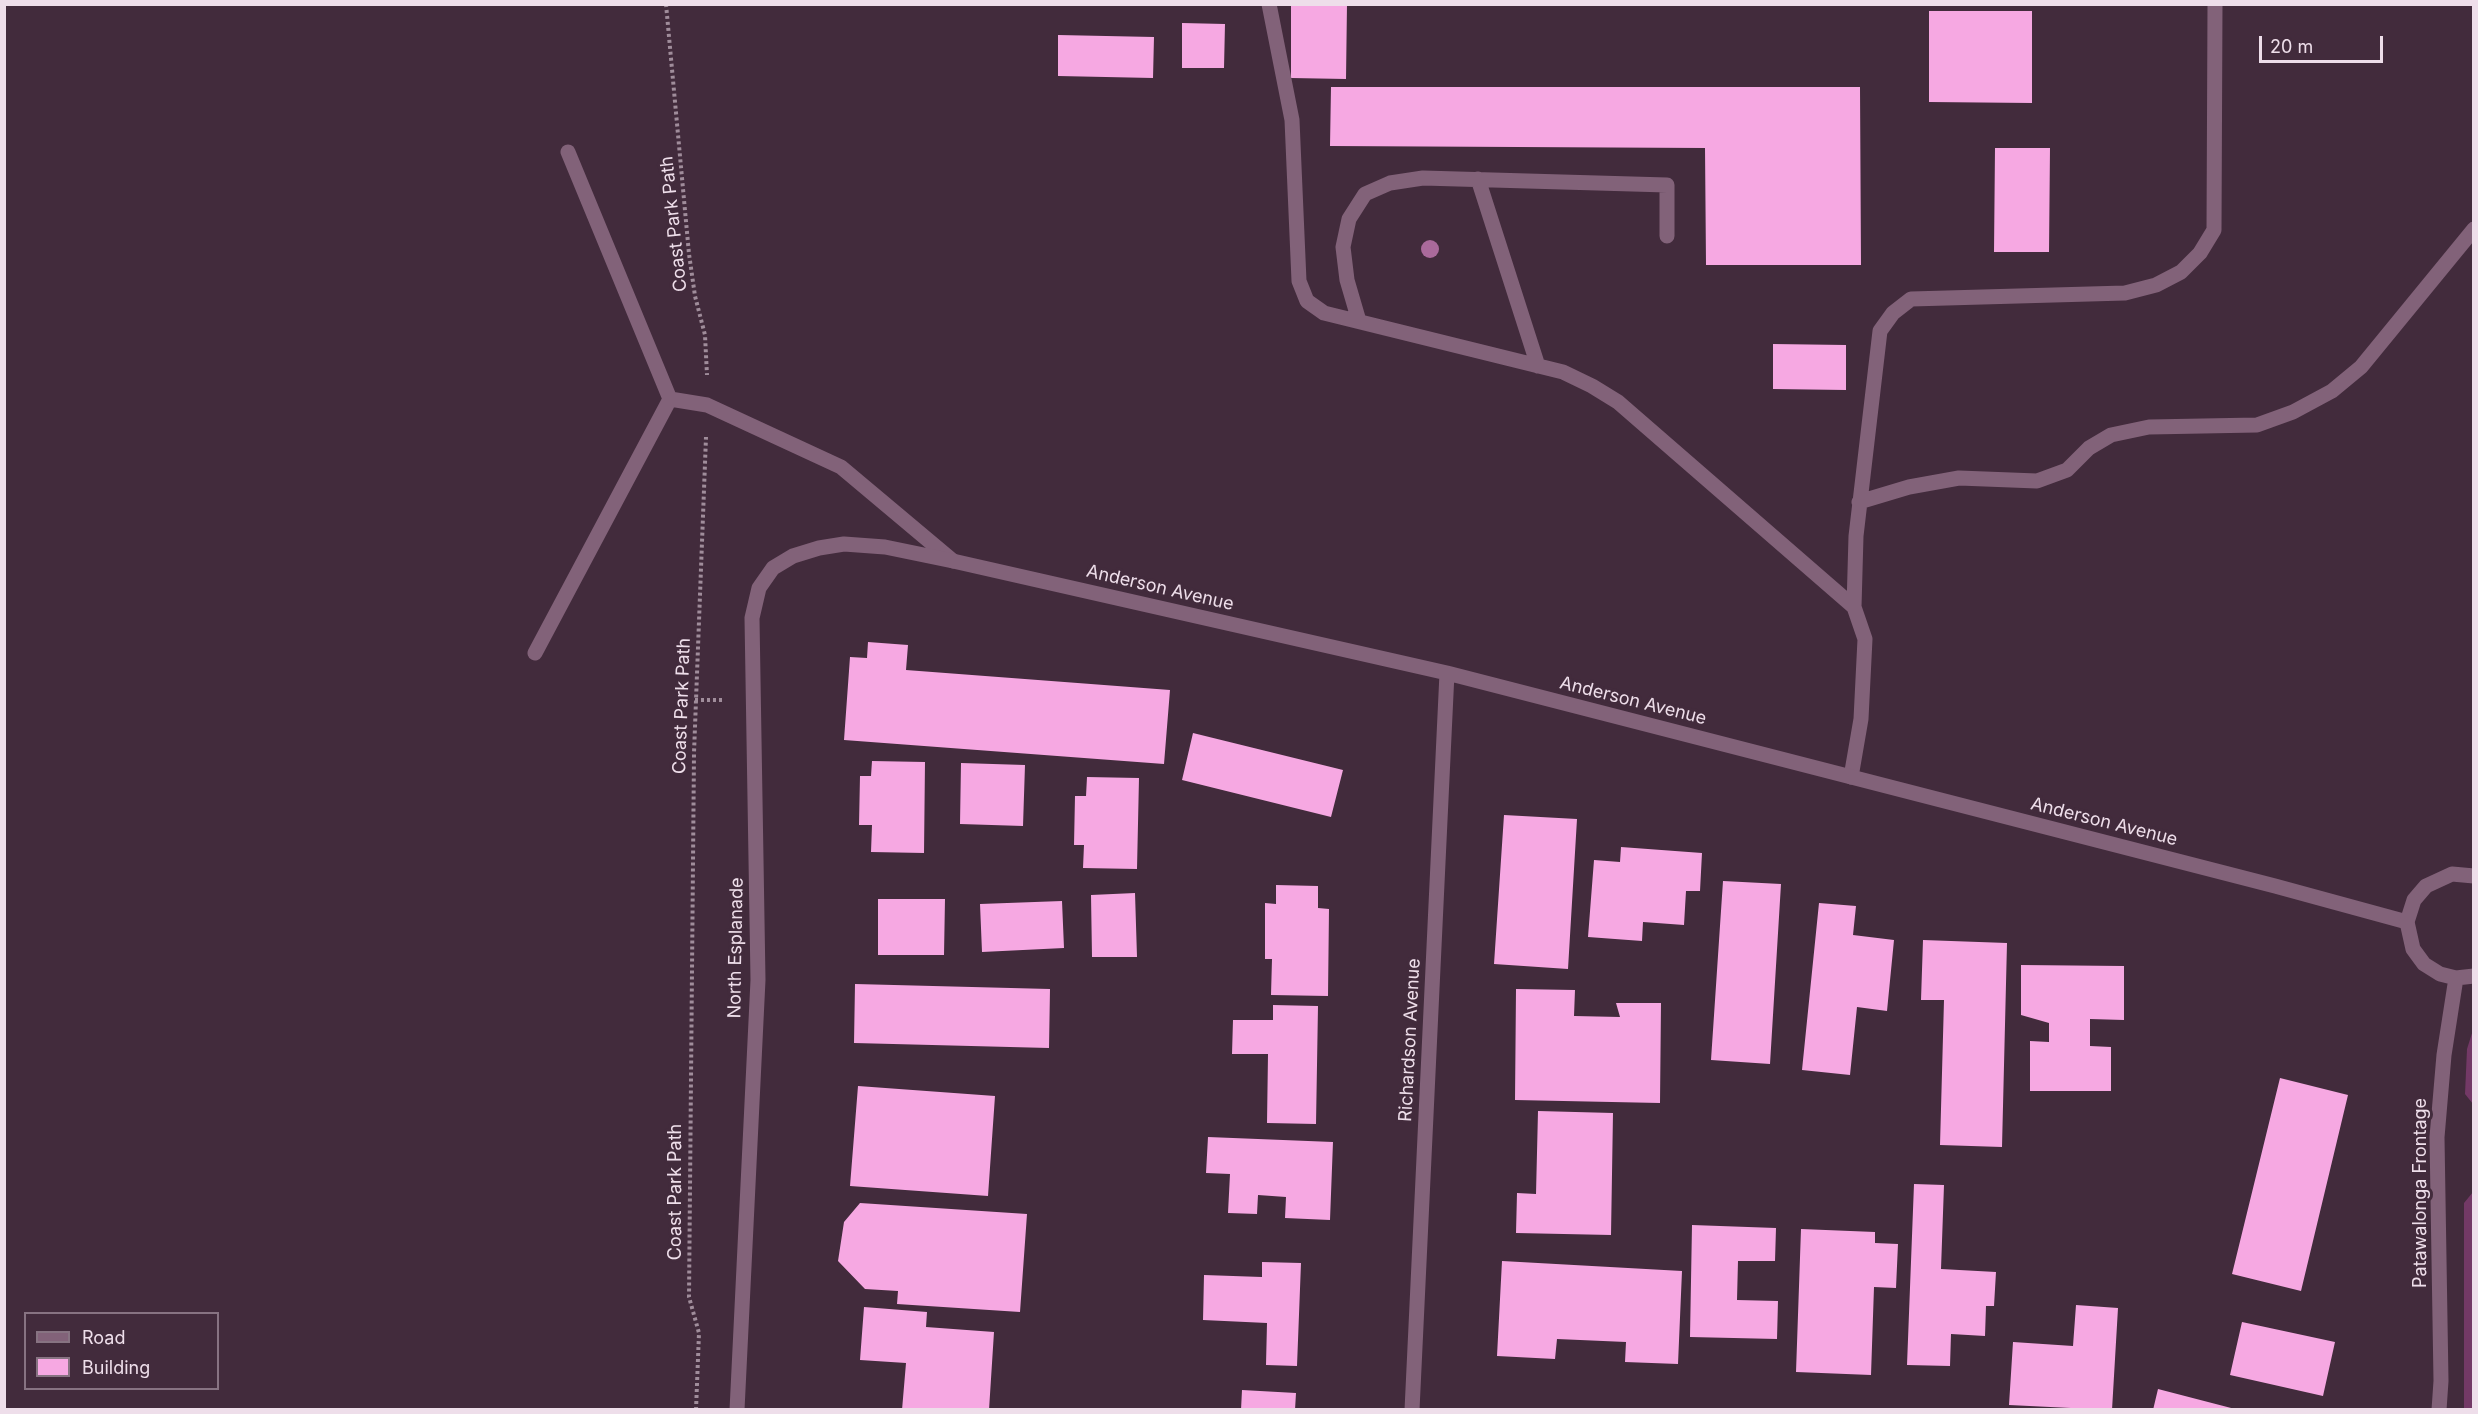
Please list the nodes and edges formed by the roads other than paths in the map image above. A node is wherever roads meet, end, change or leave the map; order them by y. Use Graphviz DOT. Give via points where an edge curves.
graph roads {
  1 [pos="1269,4"];
  2 [pos="2215,4"];
  3 [pos="568,152"];
  4 [pos="1478,179"];
  5 [pos="2474,229"];
  6 [pos="1667,236"];
  7 [pos="1359,321"];
  8 [pos="1538,366"];
  9 [pos="670,399"];
  10 [pos="1859,502"];
  11 [pos="844,544"];
  12 [pos="953,561"];
  13 [pos="1854,607"];
  14 [pos="535,653"];
  15 [pos="1447,673"];
  16 [pos="1851,777"];
  17 [pos="2474,876"];
  18 [pos="2408,922"];
  19 [pos="2474,976"];
  20 [pos="2456,978"];
  21 [pos="737,1410"];
  22 [pos="1412,1410"];
  23 [pos="2439,1410"];
  1 -- 7 [label="street" via="1292,120 1299,281 1307,301 1324,313"];
  2 -- 10 [label="street" via="2216,203 2214,230 2200,253 2181,272 2156,285 2125,293 1911,299 1893,313 1880,331"];
  3 -- 9 [label="street"];
  4 -- 6 [label="street" via="1667,185"];
  4 -- 7 [label="street" via="1423,177 1389,183 1365,194 1349,219 1343,247 1347,280"];
  4 -- 8 [label="street"];
  5 -- 10 [label="street" via="2361,367 2332,391 2293,412 2257,425 2149,427 2111,435 2089,448 2067,470 2037,481 1959,478"];
  7 -- 8 [label="street"];
  8 -- 13 [label="street" via="1563,372 1618,402"];
  9 -- 12 [label="street" via="707,405 841,467"];
  9 -- 14 [label="street"];
  10 -- 13 [label="street"];
  11 -- 12 [label="street, Anderson Avenue" via="885,547"];
  11 -- 21 [label="street, North Esplanade" via="793,556 773,568 759,588 753,618 758,981"];
  12 -- 15 [label="street, Anderson Avenue"];
  13 -- 16 [label="street" via="1864,639 1861,719"];
  15 -- 16 [label="street, Anderson Avenue"];
  15 -- 22 [label="street, Richardson Avenue"];
  16 -- 18 [label="street, Anderson Avenue"];
  17 -- 18 [label="street" via="2452,874 2426,886 2414,900"];
  18 -- 20 [label="street" via="2413,949 2424,964"];
  19 -- 20 [label="street"];
  20 -- 23 [label="street, Patawalonga Frontage" via="2437,1137"];
}
